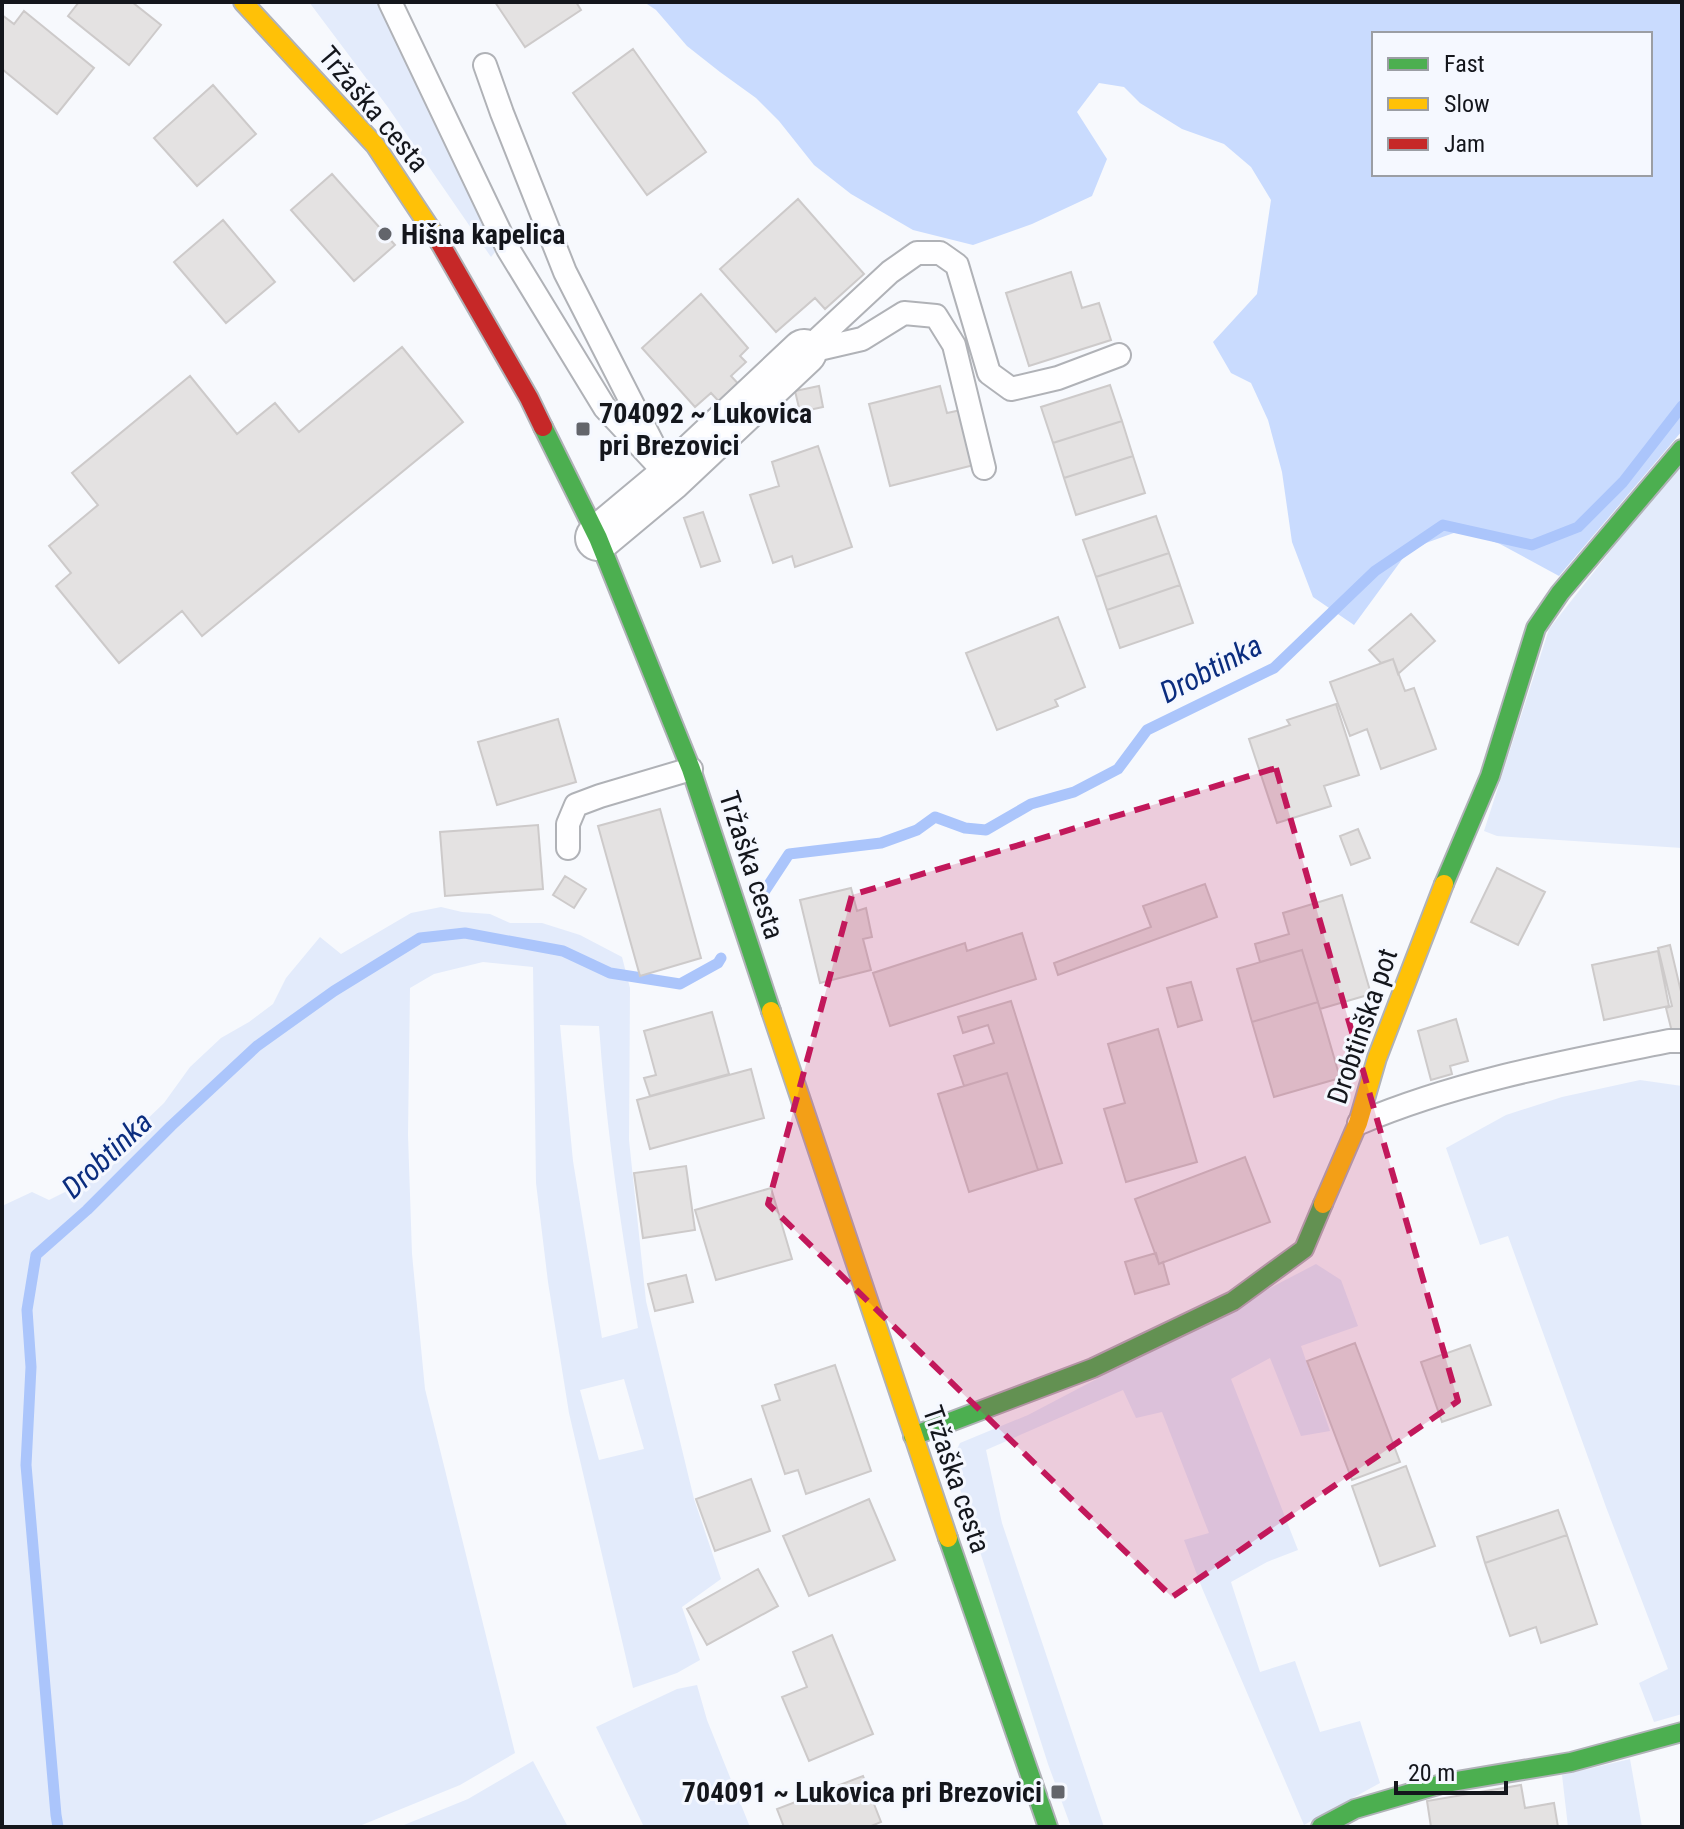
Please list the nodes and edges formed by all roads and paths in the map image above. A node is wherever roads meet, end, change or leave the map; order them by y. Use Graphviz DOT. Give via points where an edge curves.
graph roads {
  1 [pos="243,2"];
  2 [pos="390,2"];
  3 [pos="485,65"];
  4 [pos="804,352"];
  5 [pos="1119,355"];
  6 [pos="1682,449"];
  7 [pos="984,468"];
  8 [pos="670,478"];
  9 [pos="598,538"];
  10 [pos="691,769"];
  11 [pos="568,848"];
  12 [pos="1682,1041"];
  13 [pos="1358,1123"];
  14 [pos="913,1436"];
  15 [pos="1682,1732"];
  16 [pos="1048,1827"];
  17 [pos="1321,1827"];
  1 -- 9 [label="main road, Tržaška cesta" via="375,145 434,232 529,398"];
  2 -- 8 [label="lane" via="508,249 605,408"];
  3 -- 8 [label="lane" via="565,272"];
  4 -- 5 [label="lane" via="890,272 917,253 940,253 957,265 989,373 1011,389"];
  4 -- 7 [label="lane" via="862,339 904,313 936,316 954,345"];
  4 -- 8 [label="street"];
  6 -- 13 [label="main road, Drobtinška pot" via="1536,628 1490,776 1377,1058"];
  8 -- 9 [label="street"];
  9 -- 10 [label="main road, Tržaška cesta"];
  10 -- 11 [label="lane" via="576,805 568,824"];
  10 -- 14 [label="main road, Tržaška cesta"];
  12 -- 13 [label="lane" via="1519,1072"];
  13 -- 14 [label="main road, Drobtinška pot" via="1304,1249 1233,1301 1093,1368"];
  14 -- 16 [label="main road, Tržaška cesta"];
  15 -- 17 [label="main road" via="1571,1762 1419,1790 1355,1809"];
}
